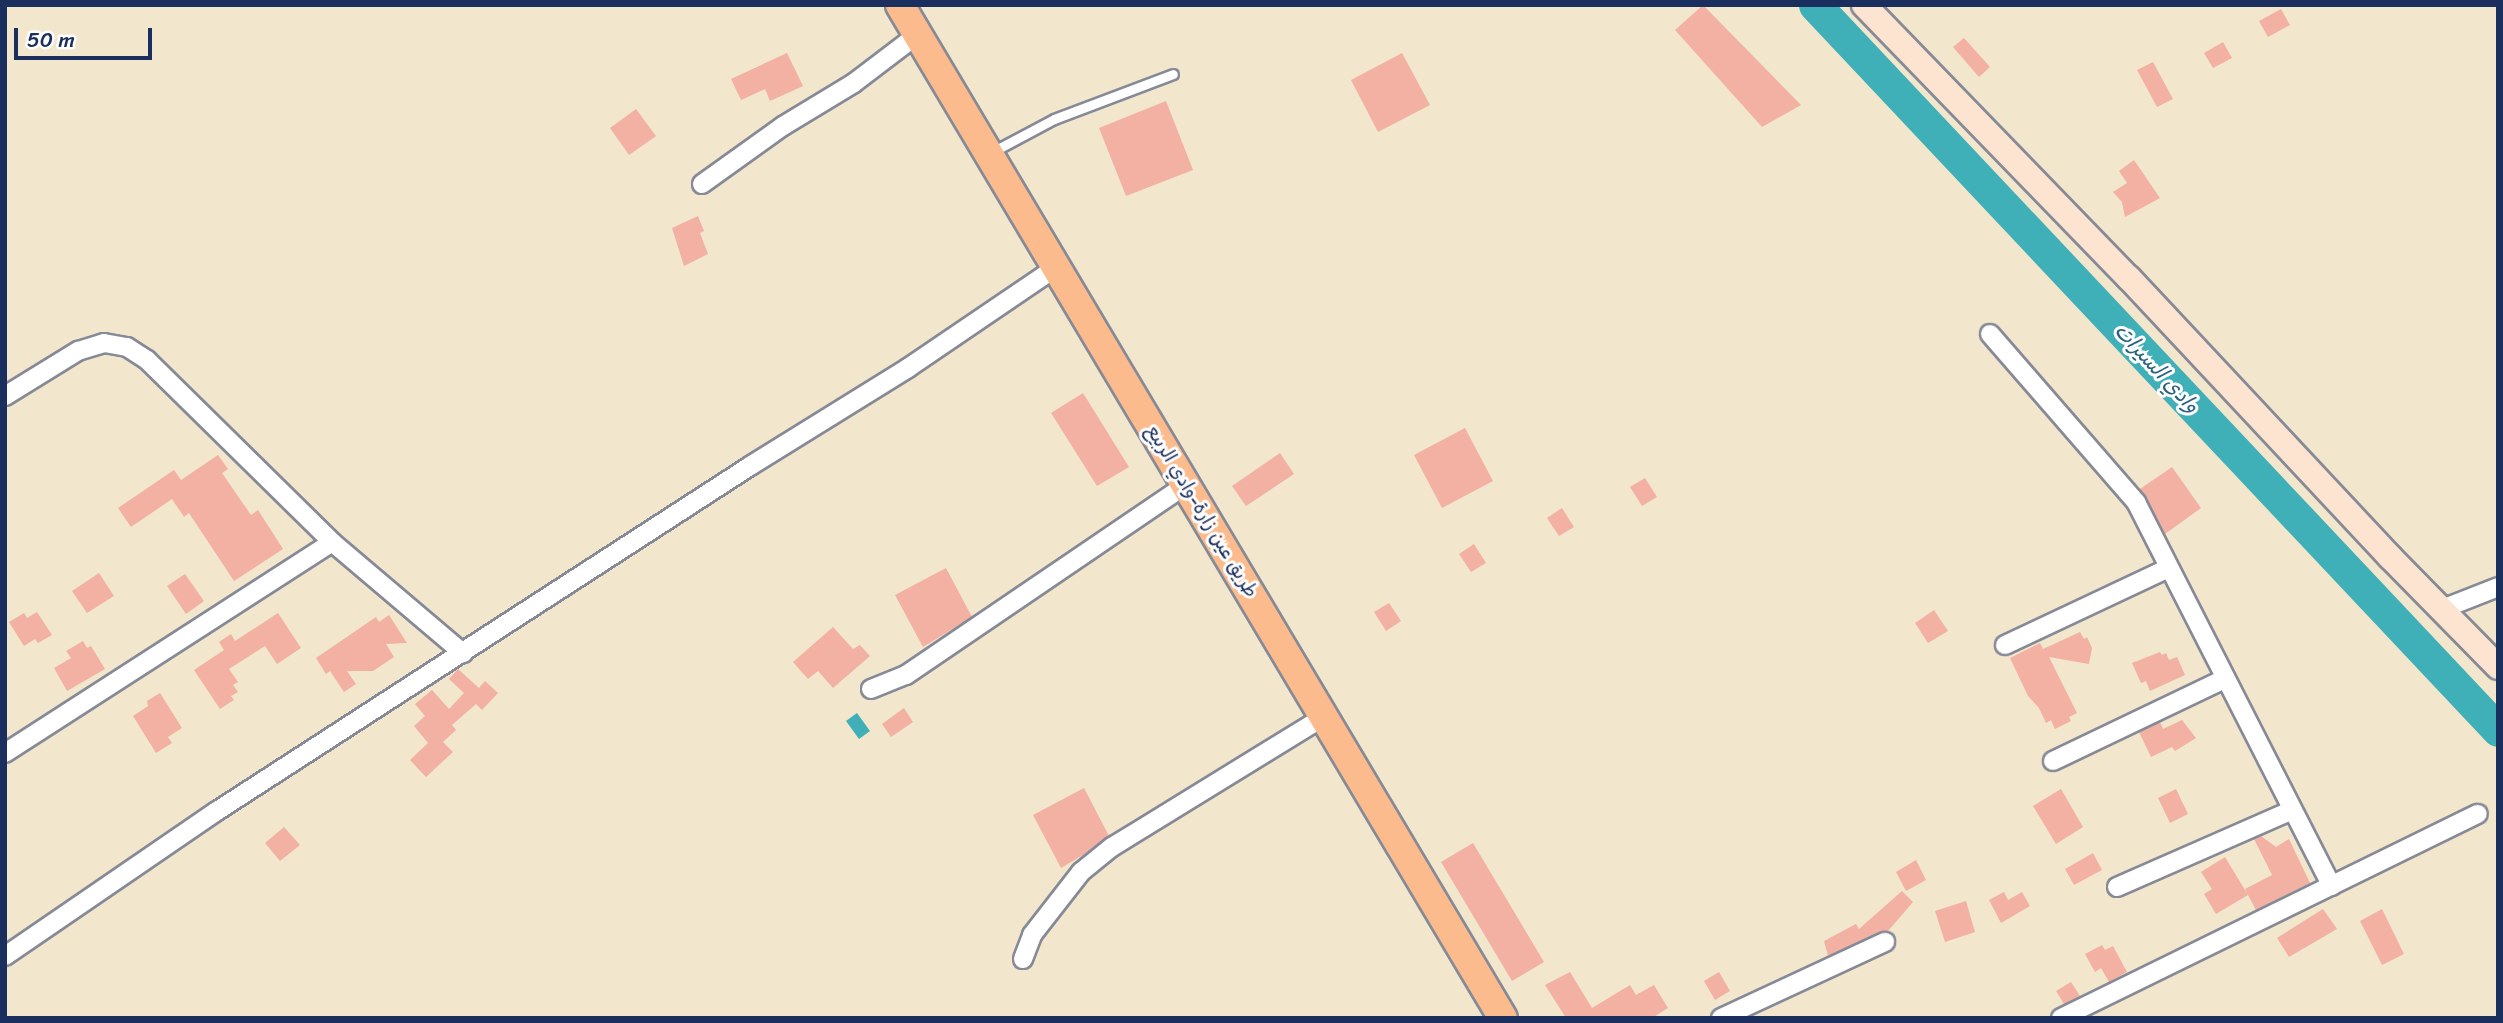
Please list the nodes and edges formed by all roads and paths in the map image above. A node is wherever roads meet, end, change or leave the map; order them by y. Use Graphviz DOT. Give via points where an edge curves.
graph roads {
  1 [pos="900,5"];
  2 [pos="1864,5"];
  3 [pos="917,35"];
  4 [pos="1173,74"];
  5 [pos="988,155"];
  6 [pos="702,184"];
  7 [pos="1055,268"];
  8 [pos="1990,334"];
  9 [pos="5,396"];
  10 [pos="1186,484"];
  11 [pos="332,541"];
  12 [pos="2169,568"];
  13 [pos="2498,587"];
  14 [pos="2442,609"];
  15 [pos="2005,645"];
  16 [pos="463,653"];
  17 [pos="2498,667"];
  18 [pos="2224,679"];
  19 [pos="871,689"];
  20 [pos="1323,717"];
  21 [pos="5,753"];
  22 [pos="2053,761"];
  23 [pos="2292,810"];
  24 [pos="2478,814"];
  25 [pos="2117,887"];
  26 [pos="2332,887"];
  27 [pos="1885,942"];
  28 [pos="5,956"];
  29 [pos="1023,959"];
  30 [pos="1503,1018"];
  31 [pos="1721,1018"];
  32 [pos="2061,1018"];
  1 -- 3 [label="main road, طريق عين زارة-وادي الربيع"];
  2 -- 14 [label="main road"];
  3 -- 5 [label="main road, طريق عين زارة-وادي الربيع"];
  3 -- 6 [label="street"];
  4 -- 5 [label="lane" via="1054,119"];
  5 -- 7 [label="main road, طريق عين زارة-وادي الربيع"];
  7 -- 10 [label="main road, طريق عين زارة-وادي الربيع"];
  7 -- 16 [label="street" via="908,368"];
  8 -- 12 [label="street" via="2136,502"];
  9 -- 11 [label="street" via="78,351 104,343 127,347 147,360"];
  10 -- 19 [label="street" via="906,675"];
  10 -- 20 [label="main road, طريق عين زارة-وادي الربيع"];
  11 -- 16 [label="street"];
  11 -- 21 [label="street"];
  12 -- 15 [label="street"];
  12 -- 18 [label="street"];
  13 -- 14 [label="street"];
  14 -- 17 [label="main road"];
  16 -- 28 [label="street" via="217,811"];
  18 -- 22 [label="street"];
  18 -- 23 [label="street"];
  20 -- 29 [label="street" via="1112,847 1081,872 1032,935"];
  20 -- 30 [label="main road, طريق عين زارة-وادي الربيع"];
  23 -- 25 [label="street"];
  23 -- 26 [label="street"];
  24 -- 26 [label="street"];
  26 -- 32 [label="street"];
  27 -- 31 [label="street"];
}
